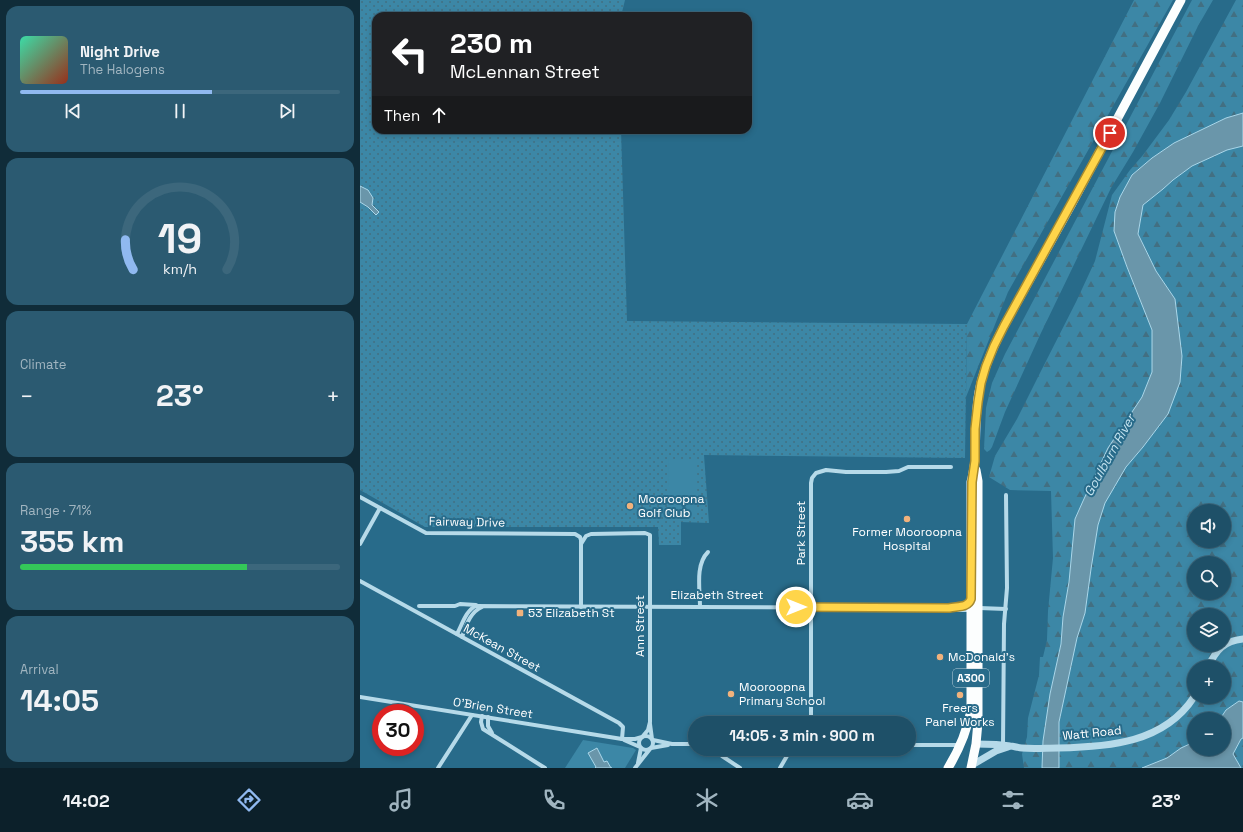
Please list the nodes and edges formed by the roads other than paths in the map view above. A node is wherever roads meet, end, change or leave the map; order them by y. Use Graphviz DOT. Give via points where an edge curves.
graph roads {
  1 [pos="1182,0"];
  2 [pos="975,461"];
  3 [pos="951,467"];
  4 [pos="1006,495"];
  5 [pos="360,497"];
  6 [pos="380,508"];
  7 [pos="581,541"];
  8 [pos="360,544"];
  9 [pos="708,552"];
  10 [pos="360,581"];
  11 [pos="971,599"];
  12 [pos="419,606"];
  13 [pos="485,606"];
  14 [pos="581,607"];
  15 [pos="650,607"];
  16 [pos="700,607"];
  17 [pos="812,607"];
  18 [pos="949,608"];
  19 [pos="975,609"];
  20 [pos="1006,609"];
  21 [pos="457,634"];
  22 [pos="462,637"];
  23 [pos="1243,639"];
  24 [pos="1212,660"];
  25 [pos="360,697"];
  26 [pos="1189,704"];
  27 [pos="472,715"];
  28 [pos="482,716"];
  29 [pos="811,716"];
  30 [pos="488,717"];
  31 [pos="650,718"];
  32 [pos="493,734"];
  33 [pos="643,736"];
  34 [pos="622,739"];
  35 [pos="653,739"];
  36 [pos="672,744"];
  37 [pos="688,744"];
  38 [pos="976,744"];
  39 [pos="916,745"];
  40 [pos="960,745"];
  41 [pos="1003,745"];
  42 [pos="1012,746"];
  43 [pos="641,747"];
  44 [pos="651,748"];
  45 [pos="722,756"];
  46 [pos="787,756"];
  47 [pos="972,766"];
  48 [pos="636,767"];
  49 [pos="438,768"];
  50 [pos="546,768"];
  51 [pos="740,768"];
  52 [pos="780,768"];
  53 [pos="948,768"];
  1 -- 2 [label="highway, A300" via="994,346 979,392"];
  2 -- 11 [label="highway, A300" via="972,482"];
  2 -- 19 [label="highway, A300" via="978,480"];
  3 -- 17 [label="street, Park Street" via="907,467 899,471 886,472 816,473 812,480"];
  4 -- 20 [label="street"];
  5 -- 6 [label="street, Fairway Drive"];
  6 -- 7 [label="street, Fairway Drive" via="426,533 572,533 578,535"];
  6 -- 8 [label="street"];
  7 -- 14 [label="street"];
  7 -- 15 [label="street, Ann Street" via="593,534 650,534"];
  9 -- 16 [label="street" via="701,562"];
  10 -- 21 [label="street, McKean Street"];
  11 -- 18 [label="street, Elizabeth Street" via="967,605"];
  11 -- 19 [label="highway, A300"];
  12 -- 13 [label="street, Elizabeth Street"];
  13 -- 14 [label="street, Elizabeth Street"];
  13 -- 21 [label="street, Elizabeth Street" via="472,608"];
  13 -- 22 [label="street" via="472,615"];
  14 -- 15 [label="street, Elizabeth Street"];
  15 -- 16 [label="street, Elizabeth Street"];
  15 -- 31 [label="street, Ann Street"];
  16 -- 17 [label="street, Elizabeth Street"];
  17 -- 18 [label="street, Elizabeth Street"];
  17 -- 29 [label="street, Park Street"];
  18 -- 19 [label="street, Elizabeth Street"];
  19 -- 20 [label="street, Elizabeth Street"];
  19 -- 38 [label="highway, A300" via="978,722"];
  19 -- 40 [label="highway, A300" via="971,710"];
  20 -- 41 [label="street"];
  21 -- 22 [label="street, McKean Street"];
  22 -- 34 [label="street, McKean Street" via="620,724 623,728"];
  23 -- 24 [label="street" via="1229,642 1220,648"];
  25 -- 27 [label="street, O'Brien Street"];
  26 -- 42 [label="street, Watt Road" via="1165,727 1132,740 1087,747"];
  27 -- 28 [label="street, O'Brien Street"];
  27 -- 49 [label="street"];
  28 -- 30 [label="street, O'Brien Street"];
  28 -- 32 [label="street" via="483,728"];
  30 -- 32 [label="street" via="487,724"];
  30 -- 34 [label="street, O'Brien Street"];
  31 -- 33 [label="street, Ann Street"];
  31 -- 35 [label="street, Ann Street"];
  32 -- 50 [label="street"];
  33 -- 34 [label="street, O'Brien Street"];
  33 -- 35 [label="street"];
  33 -- 43 [label="street" via="639,742"];
  34 -- 43 [label="street, O'Brien Street"];
  35 -- 36 [label="street"];
  35 -- 44 [label="street" via="654,744"];
  36 -- 37 [label="street"];
  36 -- 44 [label="street"];
  38 -- 40 [label="highway"];
  38 -- 41 [label="street, Watt Road"];
  38 -- 47 [label="highway, A300"];
  39 -- 40 [label="street"];
  40 -- 53 [label="highway, A300"];
  41 -- 42 [label="street, Watt Road"];
  42 -- 47 [label="street" via="996,751"];
  43 -- 44 [label="street" via="646,750"];
  43 -- 48 [label="street"];
  44 -- 48 [label="street"];
  45 -- 51 [label="street"];
  46 -- 52 [label="street"];
}
